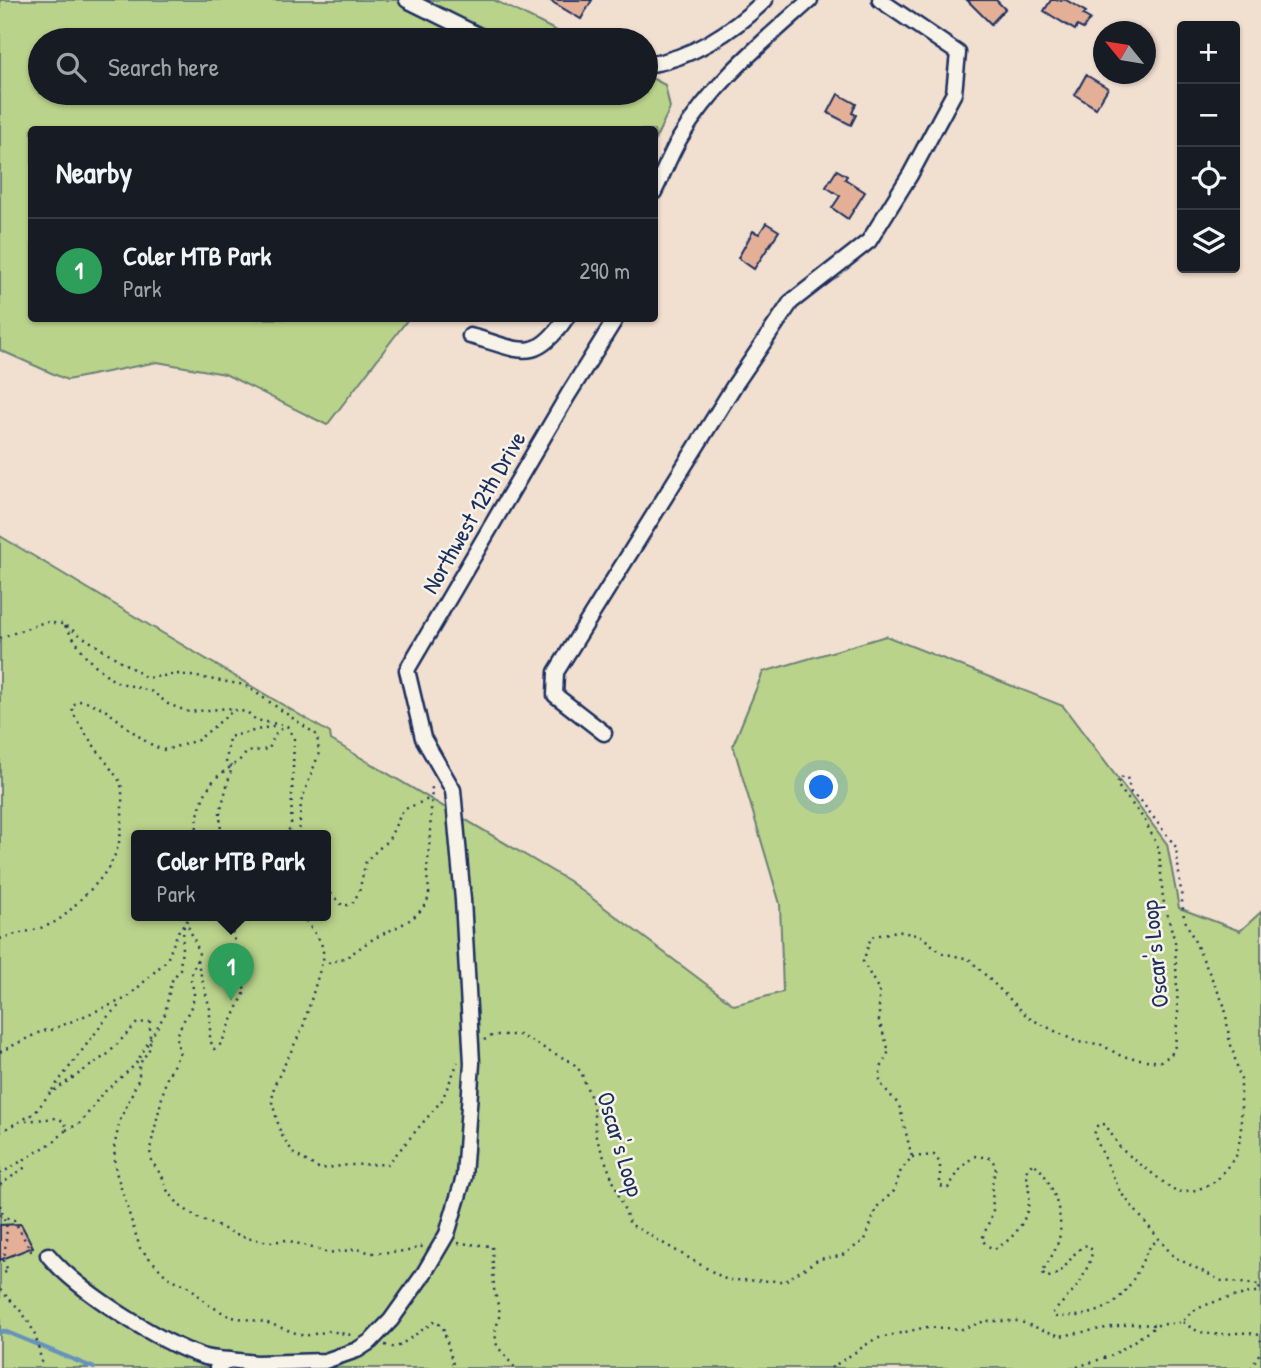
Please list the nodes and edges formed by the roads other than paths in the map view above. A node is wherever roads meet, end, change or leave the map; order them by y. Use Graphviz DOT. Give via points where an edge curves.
graph roads {
  1 [pos="407,0"];
  2 [pos="765,0"];
  3 [pos="810,0"];
  4 [pos="880,0"];
  5 [pos="464,28"];
  6 [pos="658,62"];
  7 [pos="658,183"];
  8 [pos="563,322"];
  9 [pos="614,322"];
  10 [pos="470,336"];
  11 [pos="604,733"];
  12 [pos="48,1255"];
  13 [pos="223,1364"];
  1 -- 5 [label="street"];
  2 -- 6 [label="street" via="716,38"];
  3 -- 7 [label="street" via="739,65 696,113"];
  4 -- 11 [label="street" via="958,53 954,93 869,241 791,302 556,672 555,695"];
  8 -- 10 [label="street" via="541,348 531,351"];
  9 -- 13 [label="street, Northwest 12th Drive" via="407,670 423,738 453,790 463,900 472,1088 464,1177 447,1234 391,1320 357,1350 325,1361"];
  12 -- 13 [label="street" via="58,1268 129,1317"];
}
